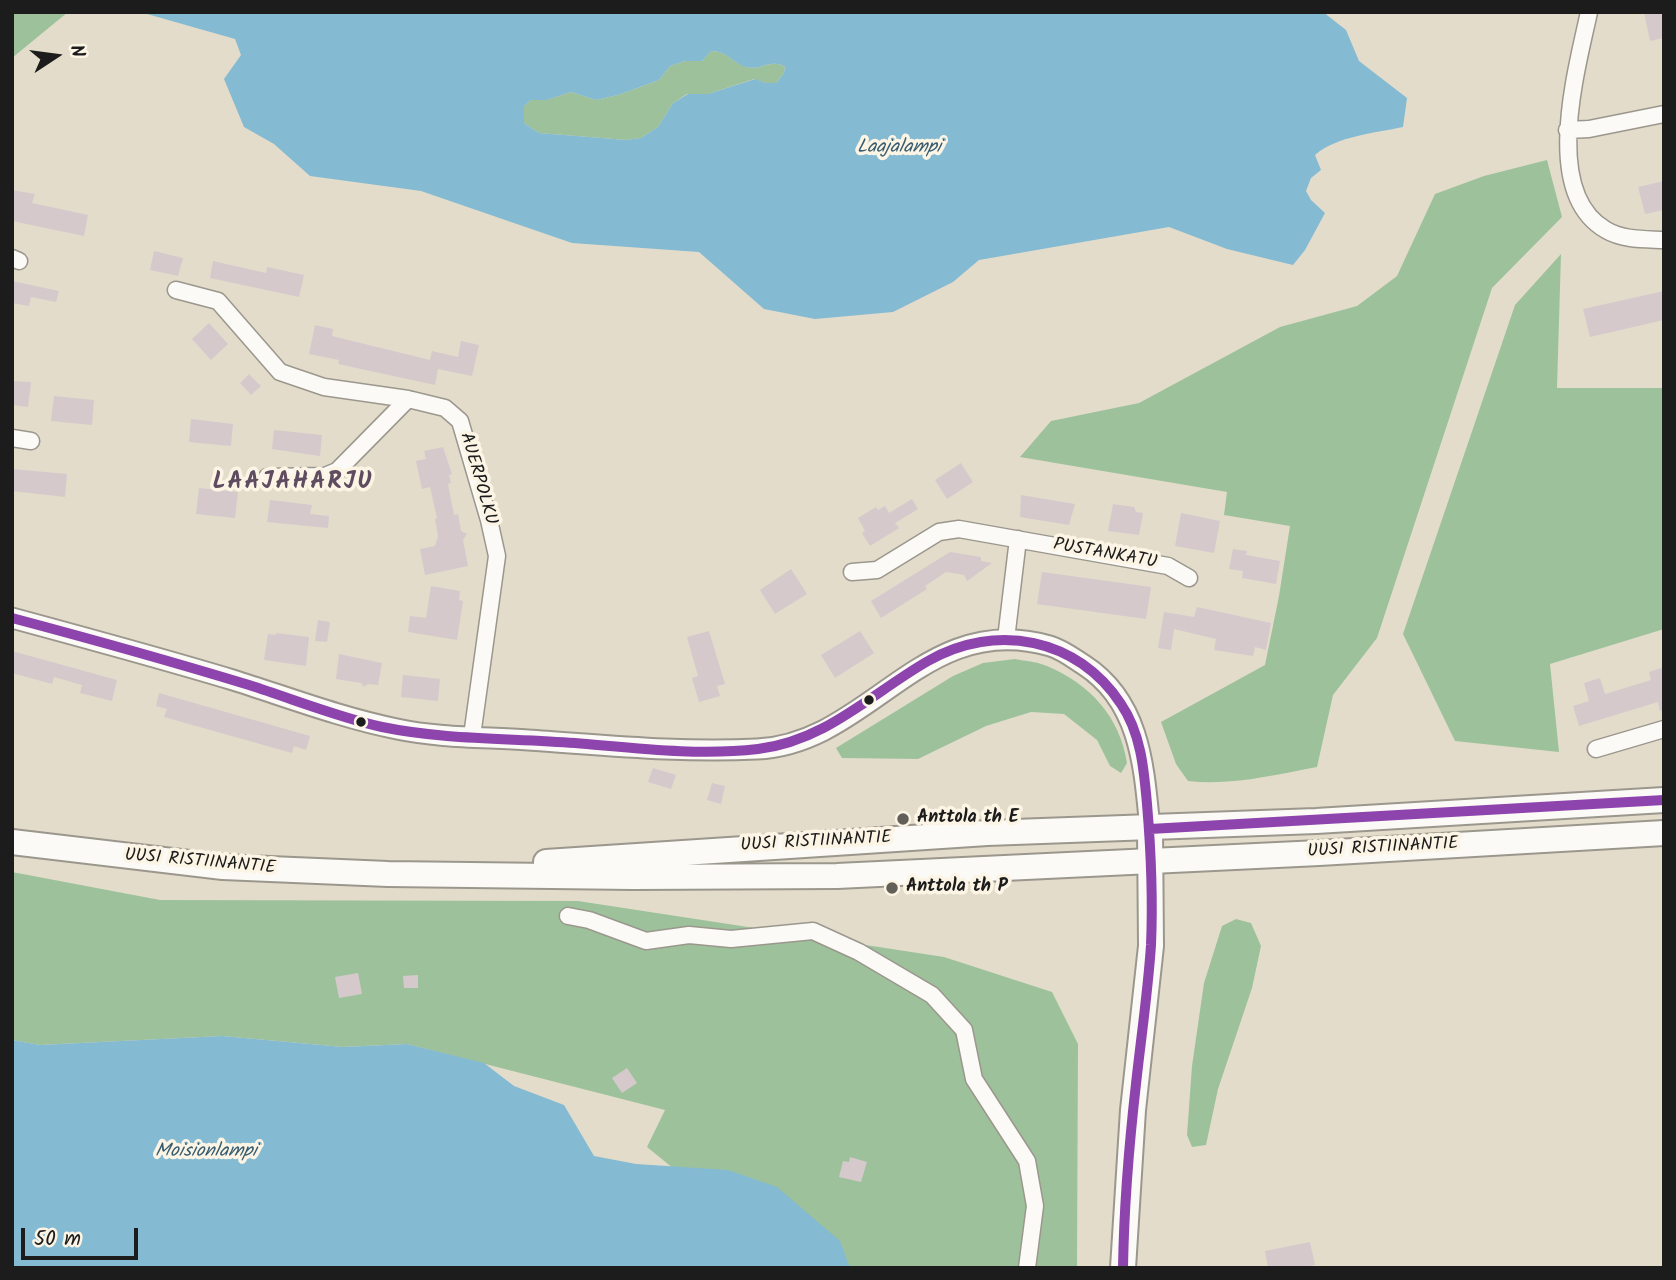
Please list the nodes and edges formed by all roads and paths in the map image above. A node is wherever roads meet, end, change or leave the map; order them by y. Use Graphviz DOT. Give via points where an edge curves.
graph roads {
  1 [pos="1589,12"];
  2 [pos="1664,114"];
  3 [pos="1567,130"];
  4 [pos="1664,240"];
  5 [pos="176,290"];
  6 [pos="408,400"];
  7 [pos="12,438"];
  8 [pos="31,441"];
  9 [pos="267,477"];
  10 [pos="1018,539"];
  11 [pos="852,572"];
  12 [pos="1189,579"];
  13 [pos="12,618"];
  14 [pos="1006,639"];
  15 [pos="1664,729"];
  16 [pos="472,736"];
  17 [pos="1597,748"];
  18 [pos="1664,800"];
  19 [pos="1150,829"];
  20 [pos="1664,833"];
  21 [pos="12,842"];
  22 [pos="1151,860"];
  23 [pos="388,874"];
  24 [pos="568,916"];
  25 [pos="1027,1268"];
  26 [pos="1123,1268"];
  1 -- 3 [label="street"];
  2 -- 3 [label="street"];
  3 -- 4 [label="street" via="1575,189 1586,212 1608,232"];
  5 -- 6 [label="street, AUERPOLKU" via="218,301 279,372 324,387"];
  6 -- 9 [label="street" via="337,471 325,476"];
  6 -- 16 [label="street, AUERPOLKU" via="445,408 460,421 497,556"];
  7 -- 8 [label="street"];
  10 -- 11 [label="street, PUSTANKATU" via="959,529 939,532 877,570"];
  10 -- 12 [label="street, PUSTANKATU" via="1168,566"];
  10 -- 14 [label="street"];
  13 -- 16 [label="street" via="172,661 378,725"];
  14 -- 16 [label="street" via="942,654 824,730 763,749 693,751"];
  14 -- 19 [label="street" via="1061,650 1111,688 1129,716 1140,746"];
  15 -- 17 [label="street"];
  18 -- 19 [label="main road, UUSI RISTIINANTIE"];
  19 -- 22 [label="main road"];
  19 -- 23 [label="main road, UUSI RISTIINANTIE" via="783,845"];
  20 -- 22 [label="main road, UUSI RISTIINANTIE"];
  21 -- 23 [label="main road, UUSI RISTIINANTIE" via="223,867"];
  22 -- 23 [label="main road, UUSI RISTIINANTIE" via="837,876"];
  22 -- 26 [label="main road" via="1151,946 1132,1110"];
  24 -- 25 [label="street" via="646,941 813,931 932,995 964,1030 975,1079 1027,1161 1035,1206"];
}
